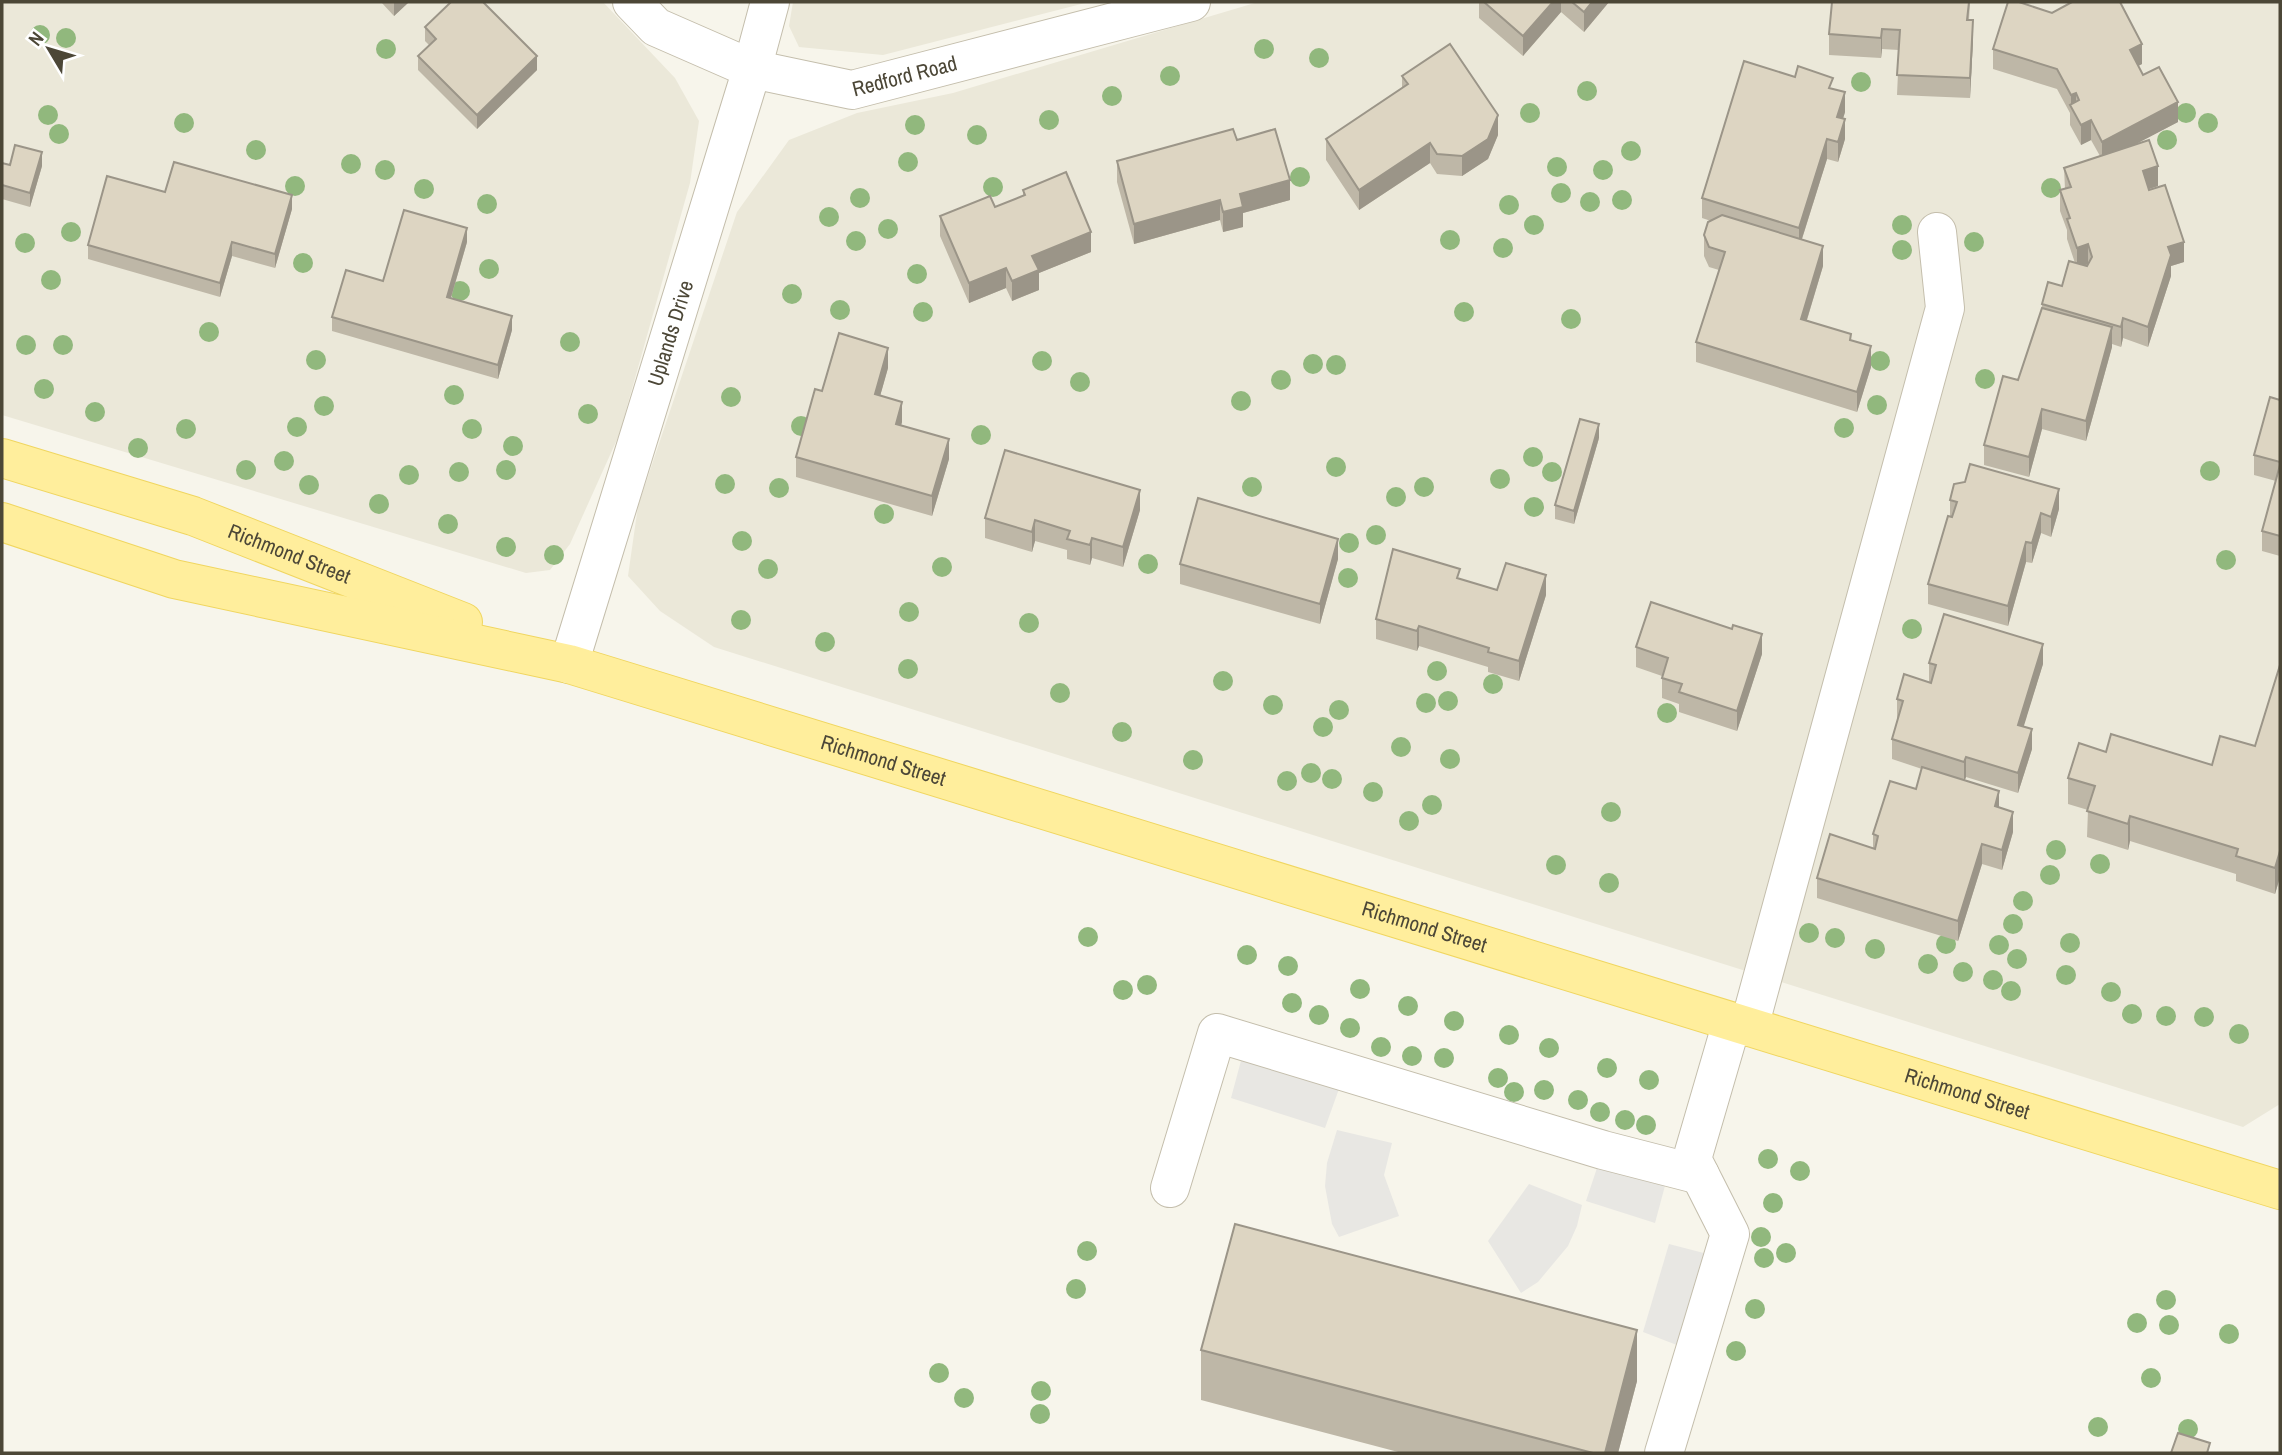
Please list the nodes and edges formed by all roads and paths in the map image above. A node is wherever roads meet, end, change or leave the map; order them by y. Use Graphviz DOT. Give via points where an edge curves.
graph roads {
  1 [pos="632,2"];
  2 [pos="770,2"];
  3 [pos="1191,2"];
  4 [pos="752,69"];
  5 [pos="1937,232"];
  6 [pos="2,458"];
  7 [pos="2,522"];
  8 [pos="569,664"];
  9 [pos="1741,1025"];
  10 [pos="1700,1175"];
  11 [pos="1170,1188"];
  12 [pos="2280,1190"];
  13 [pos="1664,1453"];
  1 -- 4 [label="street, Redford Road" via="656,27"];
  2 -- 4 [label="street, Uplands Drive"];
  3 -- 4 [label="street, Redford Road" via="852,90"];
  4 -- 8 [label="street, Uplands Drive"];
  5 -- 9 [label="street" via="1945,308"];
  6 -- 8 [label="main road, Richmond Street" via="193,516"];
  7 -- 8 [label="main road, Richmond Street" via="174,579"];
  8 -- 9 [label="main road, Richmond Street"];
  9 -- 10 [label="street" via="1692,1159"];
  9 -- 12 [label="main road, Richmond Street"];
  10 -- 11 [label="street" via="1217,1033"];
  10 -- 13 [label="street" via="1730,1234"];
}
